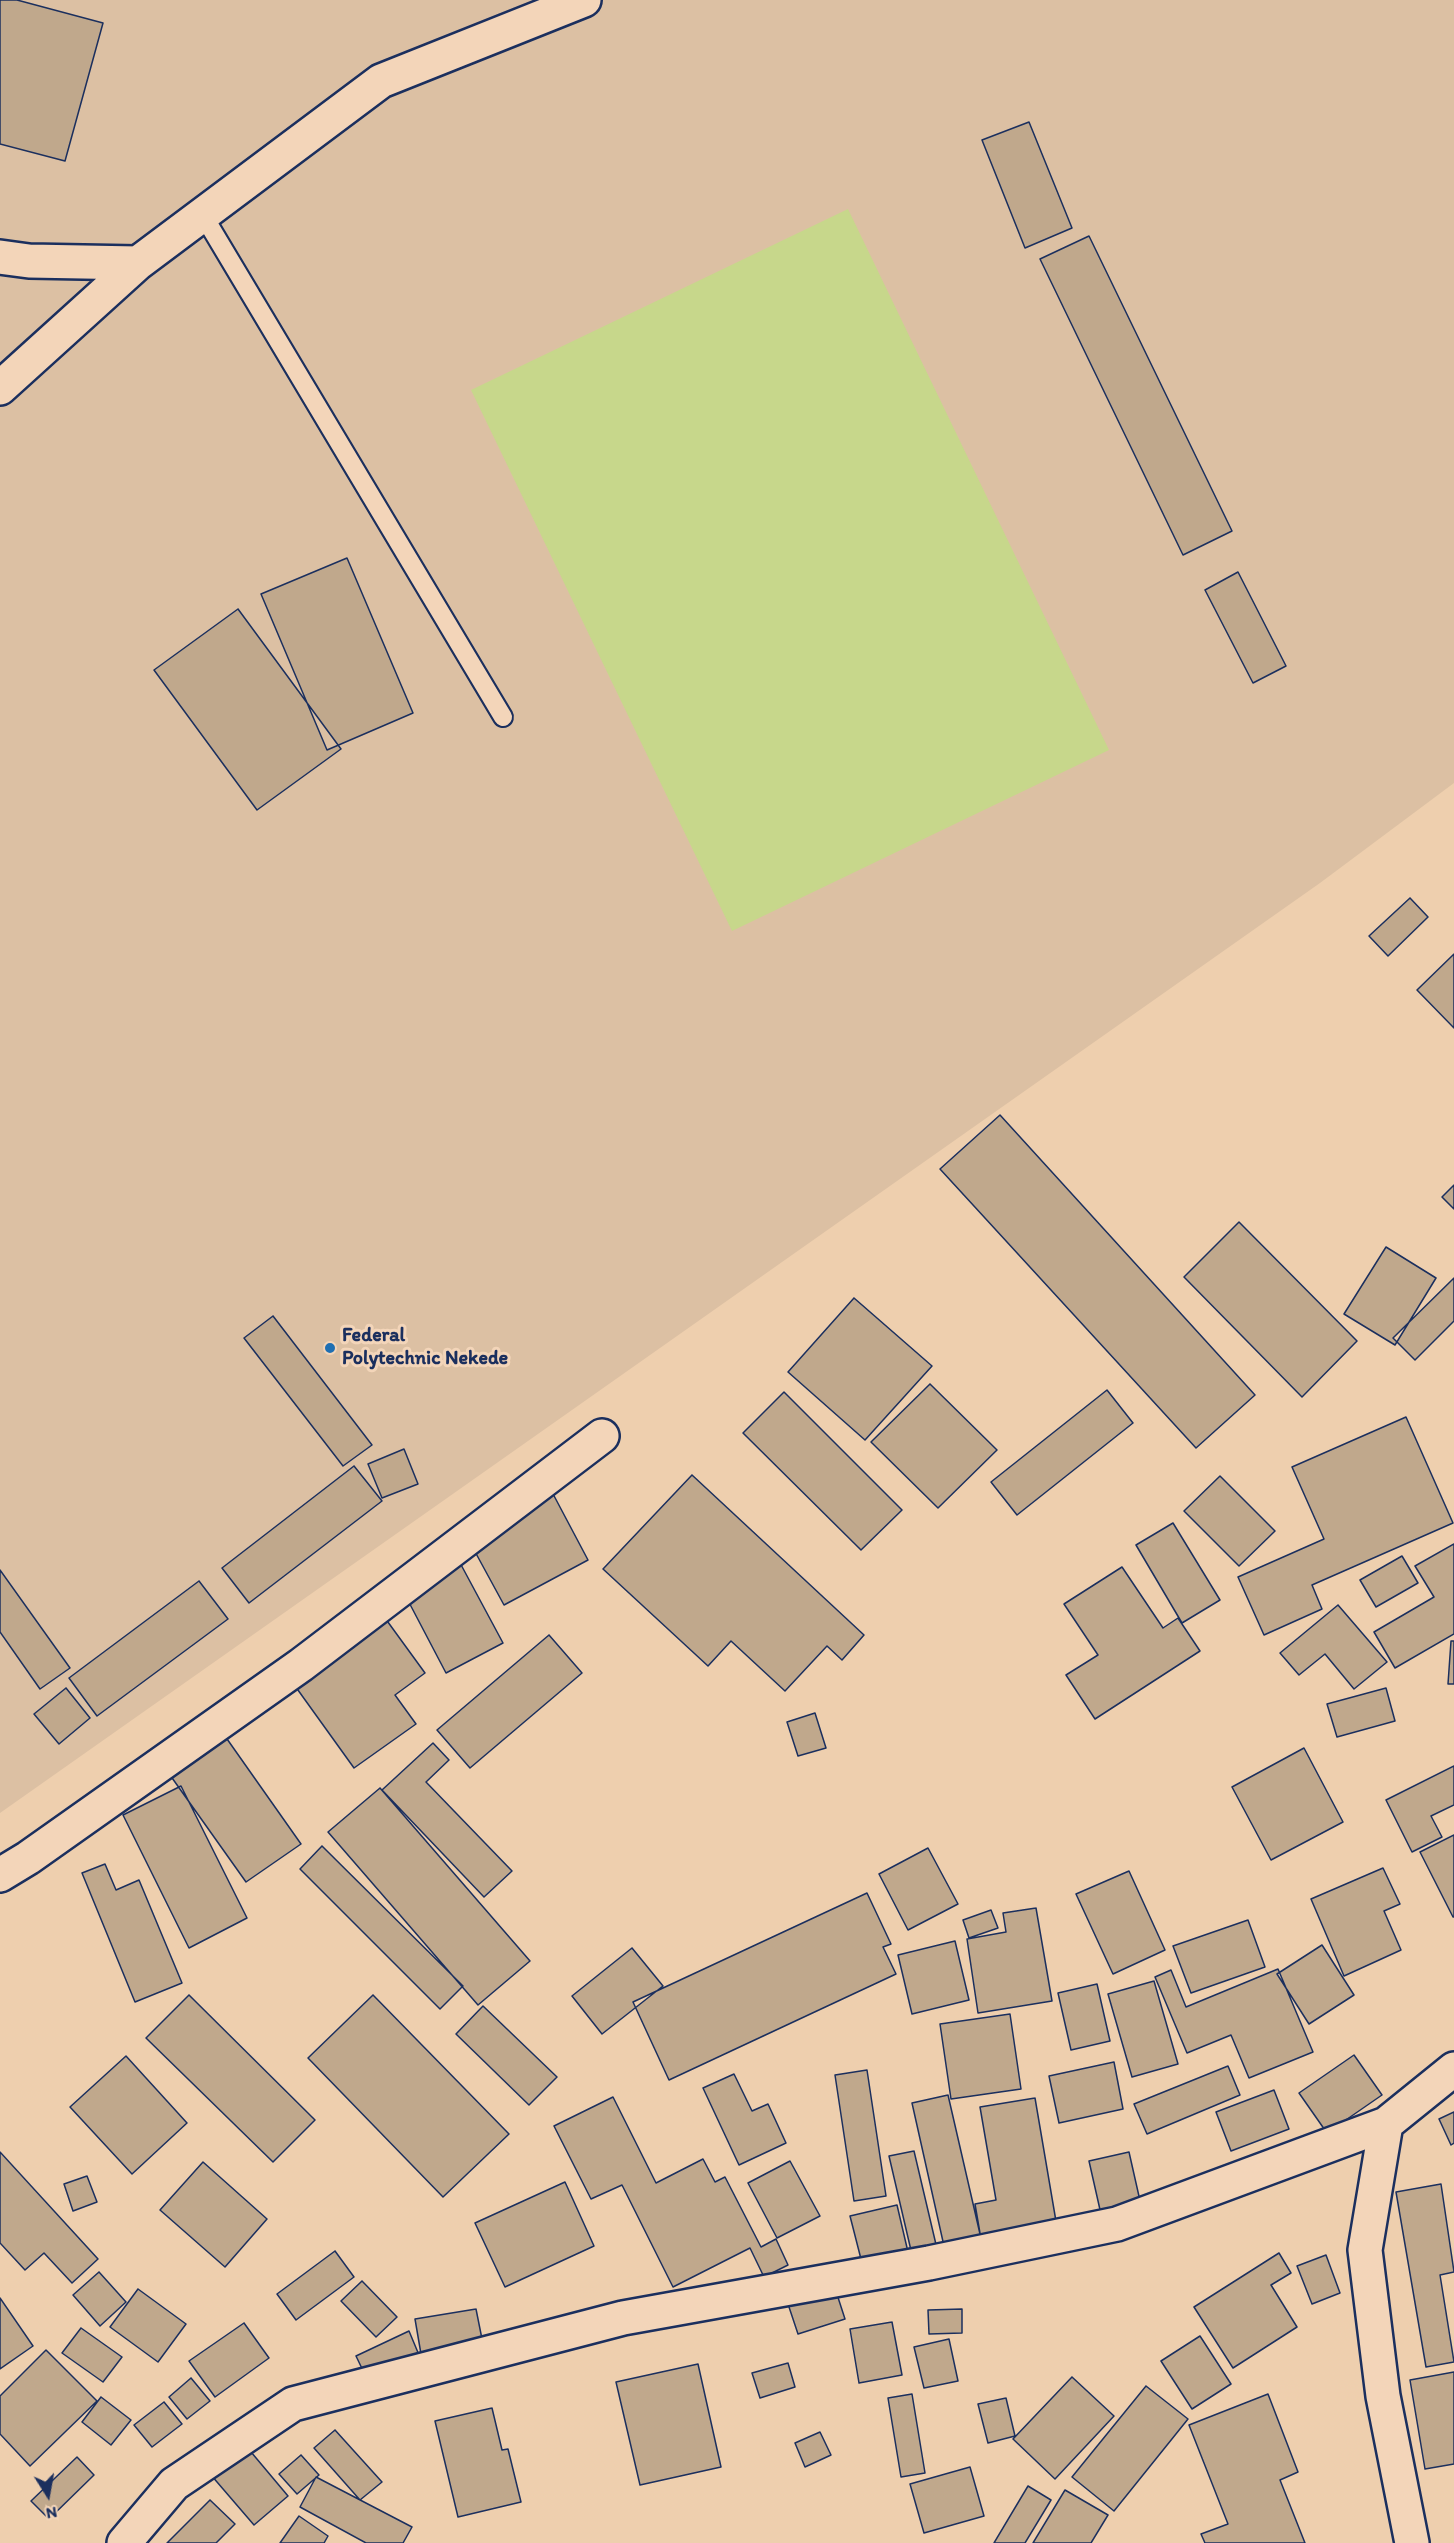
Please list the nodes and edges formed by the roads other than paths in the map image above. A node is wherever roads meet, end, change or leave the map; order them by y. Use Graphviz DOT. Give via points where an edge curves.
graph roads {
  1 [pos="584,0"];
  2 [pos="203,215"];
  3 [pos="0,257"];
  4 [pos="138,263"];
  5 [pos="0,388"];
  6 [pos="503,717"];
  7 [pos="602,1436"];
  8 [pos="0,1875"];
  9 [pos="1454,2069"];
  10 [pos="1386,2124"];
  11 [pos="124,2543"];
  12 [pos="1412,2543"];
  1 -- 2 [label="street" via="381,81"];
  2 -- 4 [label="street"];
  2 -- 6 [label="lane"];
  3 -- 4 [label="street"];
  4 -- 5 [label="street"];
  7 -- 8 [label="street" via="301,1665"];
  9 -- 10 [label="street"];
  10 -- 11 [label="street" via="1117,2224 623,2318 293,2403 174,2484"];
  10 -- 12 [label="street" via="1365,2250 1383,2396"];
}
